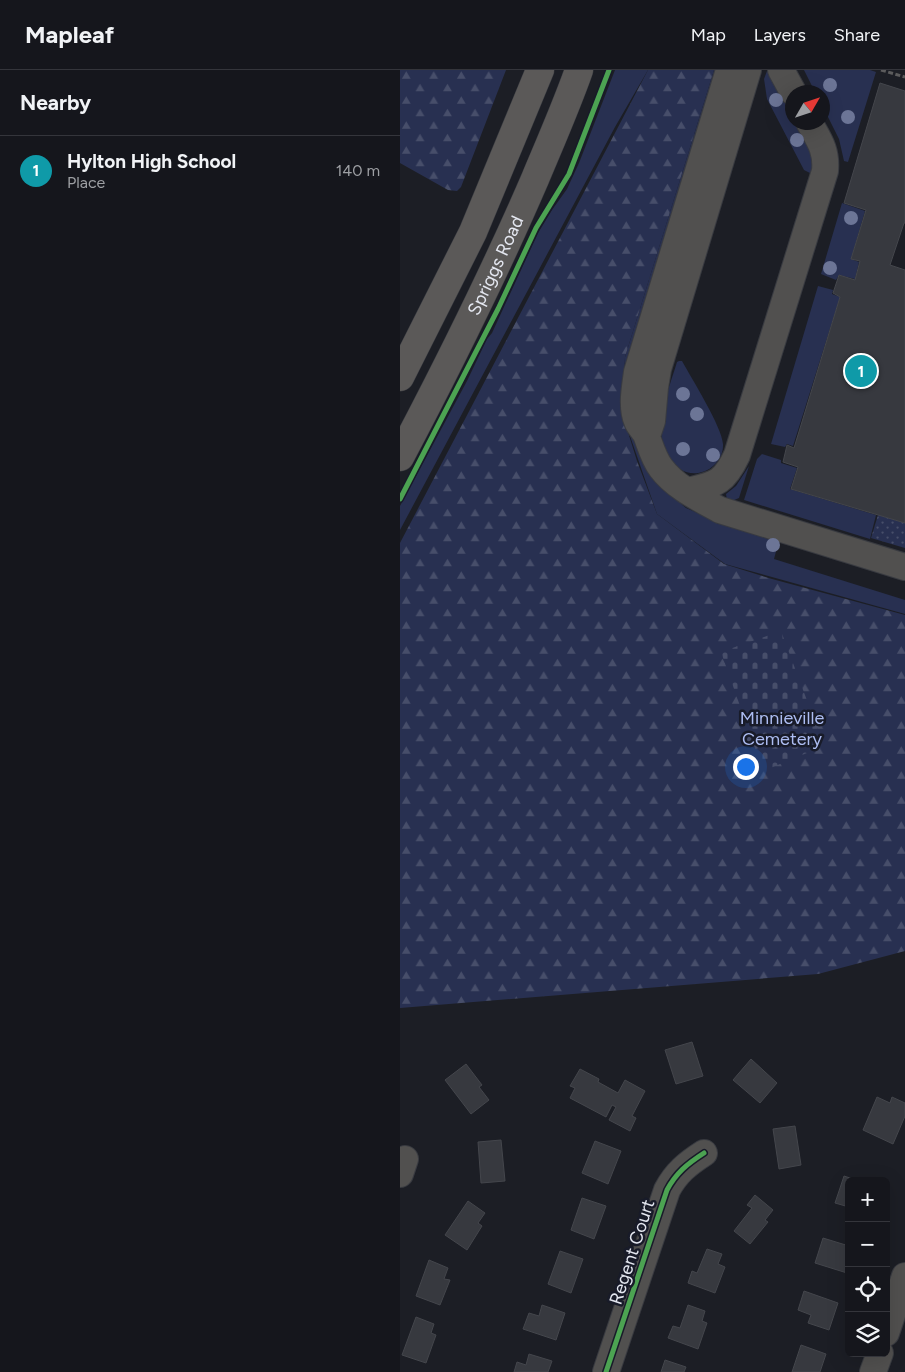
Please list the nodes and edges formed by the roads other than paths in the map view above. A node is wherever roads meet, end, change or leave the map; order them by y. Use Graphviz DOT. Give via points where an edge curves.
graph roads {
  1 [pos="540,70"];
  2 [pos="579,70"];
  3 [pos="729,70"];
  4 [pos="748,70"];
  5 [pos="781,70"];
  6 [pos="789,85"];
  7 [pos="813,130"];
  8 [pos="400,378"];
  9 [pos="647,436"];
  10 [pos="400,457"];
  11 [pos="688,491"];
  12 [pos="905,567"];
  13 [pos="704,1153"];
  14 [pos="905,1276"];
  15 [pos="890,1321"];
  16 [pos="879,1357"];
  17 [pos="606,1372"];
  18 [pos="873,1372"];
  1 -- 8 [label="main road, Spriggs Road" via="473,232"];
  2 -- 10 [label="main road, Spriggs Road" via="515,224 451,360"];
  3 -- 9 [label="street" via="637,372 634,402 637,421"];
  4 -- 9 [label="street" via="658,369"];
  5 -- 6 [label="street"];
  7 -- 11 [label="street" via="823,148 825,171 737,455 728,474 720,480"];
  9 -- 11 [label="street" via="661,469"];
  11 -- 12 [label="street" via="720,510"];
  13 -- 17 [label="street, Regent Court" via="678,1173 667,1190"];
  14 -- 15 [label="street"];
  16 -- 18 [label="street"];
}
